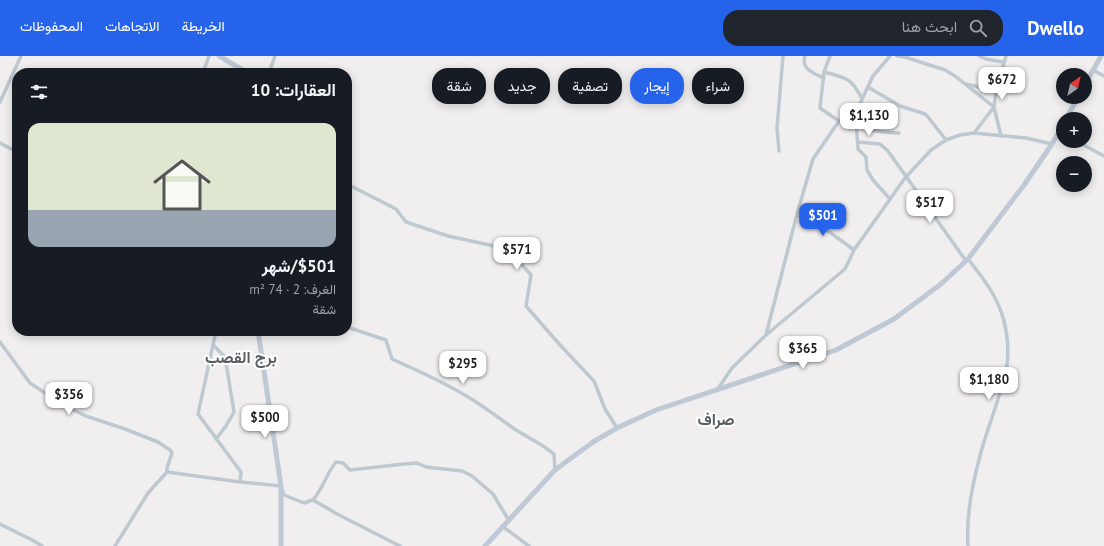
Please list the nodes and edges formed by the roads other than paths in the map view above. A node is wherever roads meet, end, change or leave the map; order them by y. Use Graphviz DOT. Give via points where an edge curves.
graph roads {
  1 [pos="21,56"];
  2 [pos="209,56"];
  3 [pos="219,56"];
  4 [pos="275,56"];
  5 [pos="784,56"];
  6 [pos="805,56"];
  7 [pos="830,56"];
  8 [pos="890,56"];
  9 [pos="897,56"];
  10 [pos="979,56"];
  11 [pos="1006,56"];
  12 [pos="1101,56"];
  13 [pos="905,57"];
  14 [pos="1003,62"];
  15 [pos="16,68"];
  16 [pos="205,68"];
  17 [pos="239,68"];
  18 [pos="271,68"];
  19 [pos="1093,70"];
  20 [pos="824,72"];
  21 [pos="12,76"];
  22 [pos="1104,76"];
  23 [pos="824,78"];
  24 [pos="965,84"];
  25 [pos="868,87"];
  26 [pos="996,91"];
  27 [pos="862,99"];
  28 [pos="0,102"];
  29 [pos="994,107"];
  30 [pos="852,115"];
  31 [pos="856,120"];
  32 [pos="839,121"];
  33 [pos="899,133"];
  34 [pos="974,133"];
  35 [pos="1001,136"];
  36 [pos="1056,139"];
  37 [pos="946,140"];
  38 [pos="858,142"];
  39 [pos="0,143"];
  40 [pos="1052,144"];
  41 [pos="1089,148"];
  42 [pos="12,149"];
  43 [pos="779,151"];
  44 [pos="1104,156"];
  45 [pos="906,178"];
  46 [pos="352,187"];
  47 [pos="890,199"];
  48 [pos="798,214"];
  49 [pos="854,250"];
  50 [pos="967,260"];
  51 [pos="352,329"];
  52 [pos="766,334"];
  53 [pos="215,336"];
  54 [pos="259,336"];
  55 [pos="0,342"];
  56 [pos="213,345"];
  57 [pos="717,390"];
  58 [pos="69,396"];
  59 [pos="67,407"];
  60 [pos="617,428"];
  61 [pos="216,439"];
  62 [pos="555,470"];
  63 [pos="167,472"];
  64 [pos="240,482"];
  65 [pos="281,486"];
  66 [pos="313,500"];
  67 [pos="508,519"];
  68 [pos="0,524"];
  69 [pos="502,526"];
  70 [pos="42,546"];
  71 [pos="115,546"];
  72 [pos="281,546"];
  73 [pos="400,546"];
  74 [pos="485,546"];
  75 [pos="529,546"];
  76 [pos="968,546"];
  1 -- 15 [label="street"];
  2 -- 16 [label="street"];
  3 -- 17 [label="main road"];
  4 -- 18 [label="street"];
  5 -- 43 [label="street" via="777,128"];
  6 -- 23 [label="street" via="804,66"];
  7 -- 20 [label="street"];
  8 -- 25 [label="street" via="877,70"];
  9 -- 13 [label="street"];
  10 -- 14 [label="street"];
  11 -- 14 [label="street"];
  12 -- 19 [label="main road"];
  13 -- 24 [label="street" via="945,70"];
  14 -- 26 [label="street"];
  19 -- 22 [label="street"];
  20 -- 23 [label="street"];
  20 -- 27 [label="street" via="851,81"];
  21 -- 28 [label="street"];
  23 -- 32 [label="street" via="820,108"];
  24 -- 26 [label="street"];
  24 -- 29 [label="street"];
  25 -- 27 [label="street"];
  25 -- 37 [label="street" via="900,106 928,116"];
  26 -- 29 [label="street"];
  27 -- 30 [label="street"];
  29 -- 34 [label="street"];
  29 -- 35 [label="street"];
  30 -- 31 [label="street"];
  30 -- 32 [label="street"];
  31 -- 33 [label="street" via="869,130"];
  31 -- 38 [label="street"];
  32 -- 48 [label="street" via="813,159"];
  34 -- 35 [label="street"];
  34 -- 37 [label="street"];
  35 -- 40 [label="street"];
  36 -- 40 [label="main road"];
  37 -- 45 [label="street" via="931,150"];
  38 -- 45 [label="street" via="880,144 888,151"];
  38 -- 47 [label="street" via="858,149 866,157 867,170"];
  39 -- 42 [label="street"];
  40 -- 50 [label="main road"];
  41 -- 44 [label="street"];
  45 -- 47 [label="street"];
  45 -- 50 [label="street"];
  46 -- 60 [label="street" via="396,209 406,222 448,236 508,248 531,275 526,306 594,381 605,409"];
  47 -- 49 [label="street"];
  48 -- 49 [label="street" via="820,225"];
  48 -- 52 [label="street"];
  49 -- 52 [label="street" via="845,269"];
  50 -- 57 [label="main road" via="941,284 894,319 836,350"];
  50 -- 76 [label="street" via="986,281 995,297 1004,320 1008,357 1006,374 980,456 970,498"];
  51 -- 62 [label="street" via="386,340 392,359 467,396 543,445 554,454"];
  52 -- 57 [label="street" via="732,368"];
  53 -- 56 [label="street"];
  54 -- 65 [label="main road"];
  55 -- 59 [label="street" via="30,383"];
  56 -- 61 [label="street" via="198,414"];
  56 -- 61 [label="street" via="225,357 234,412"];
  57 -- 60 [label="main road" via="656,410"];
  58 -- 59 [label="street"];
  59 -- 63 [label="street" via="158,442 172,453"];
  60 -- 62 [label="main road"];
  61 -- 64 [label="street" via="241,472"];
  62 -- 67 [label="main road"];
  63 -- 64 [label="street"];
  63 -- 71 [label="street" via="148,493"];
  64 -- 65 [label="street"];
  65 -- 66 [label="street" via="284,495 304,503"];
  65 -- 72 [label="main road"];
  66 -- 67 [label="street" via="336,462 343,463 350,470 417,463 472,476 493,494"];
  66 -- 73 [label="street"];
  67 -- 69 [label="main road"];
  68 -- 70 [label="street"];
  69 -- 74 [label="main road"];
  69 -- 75 [label="street"];
}
